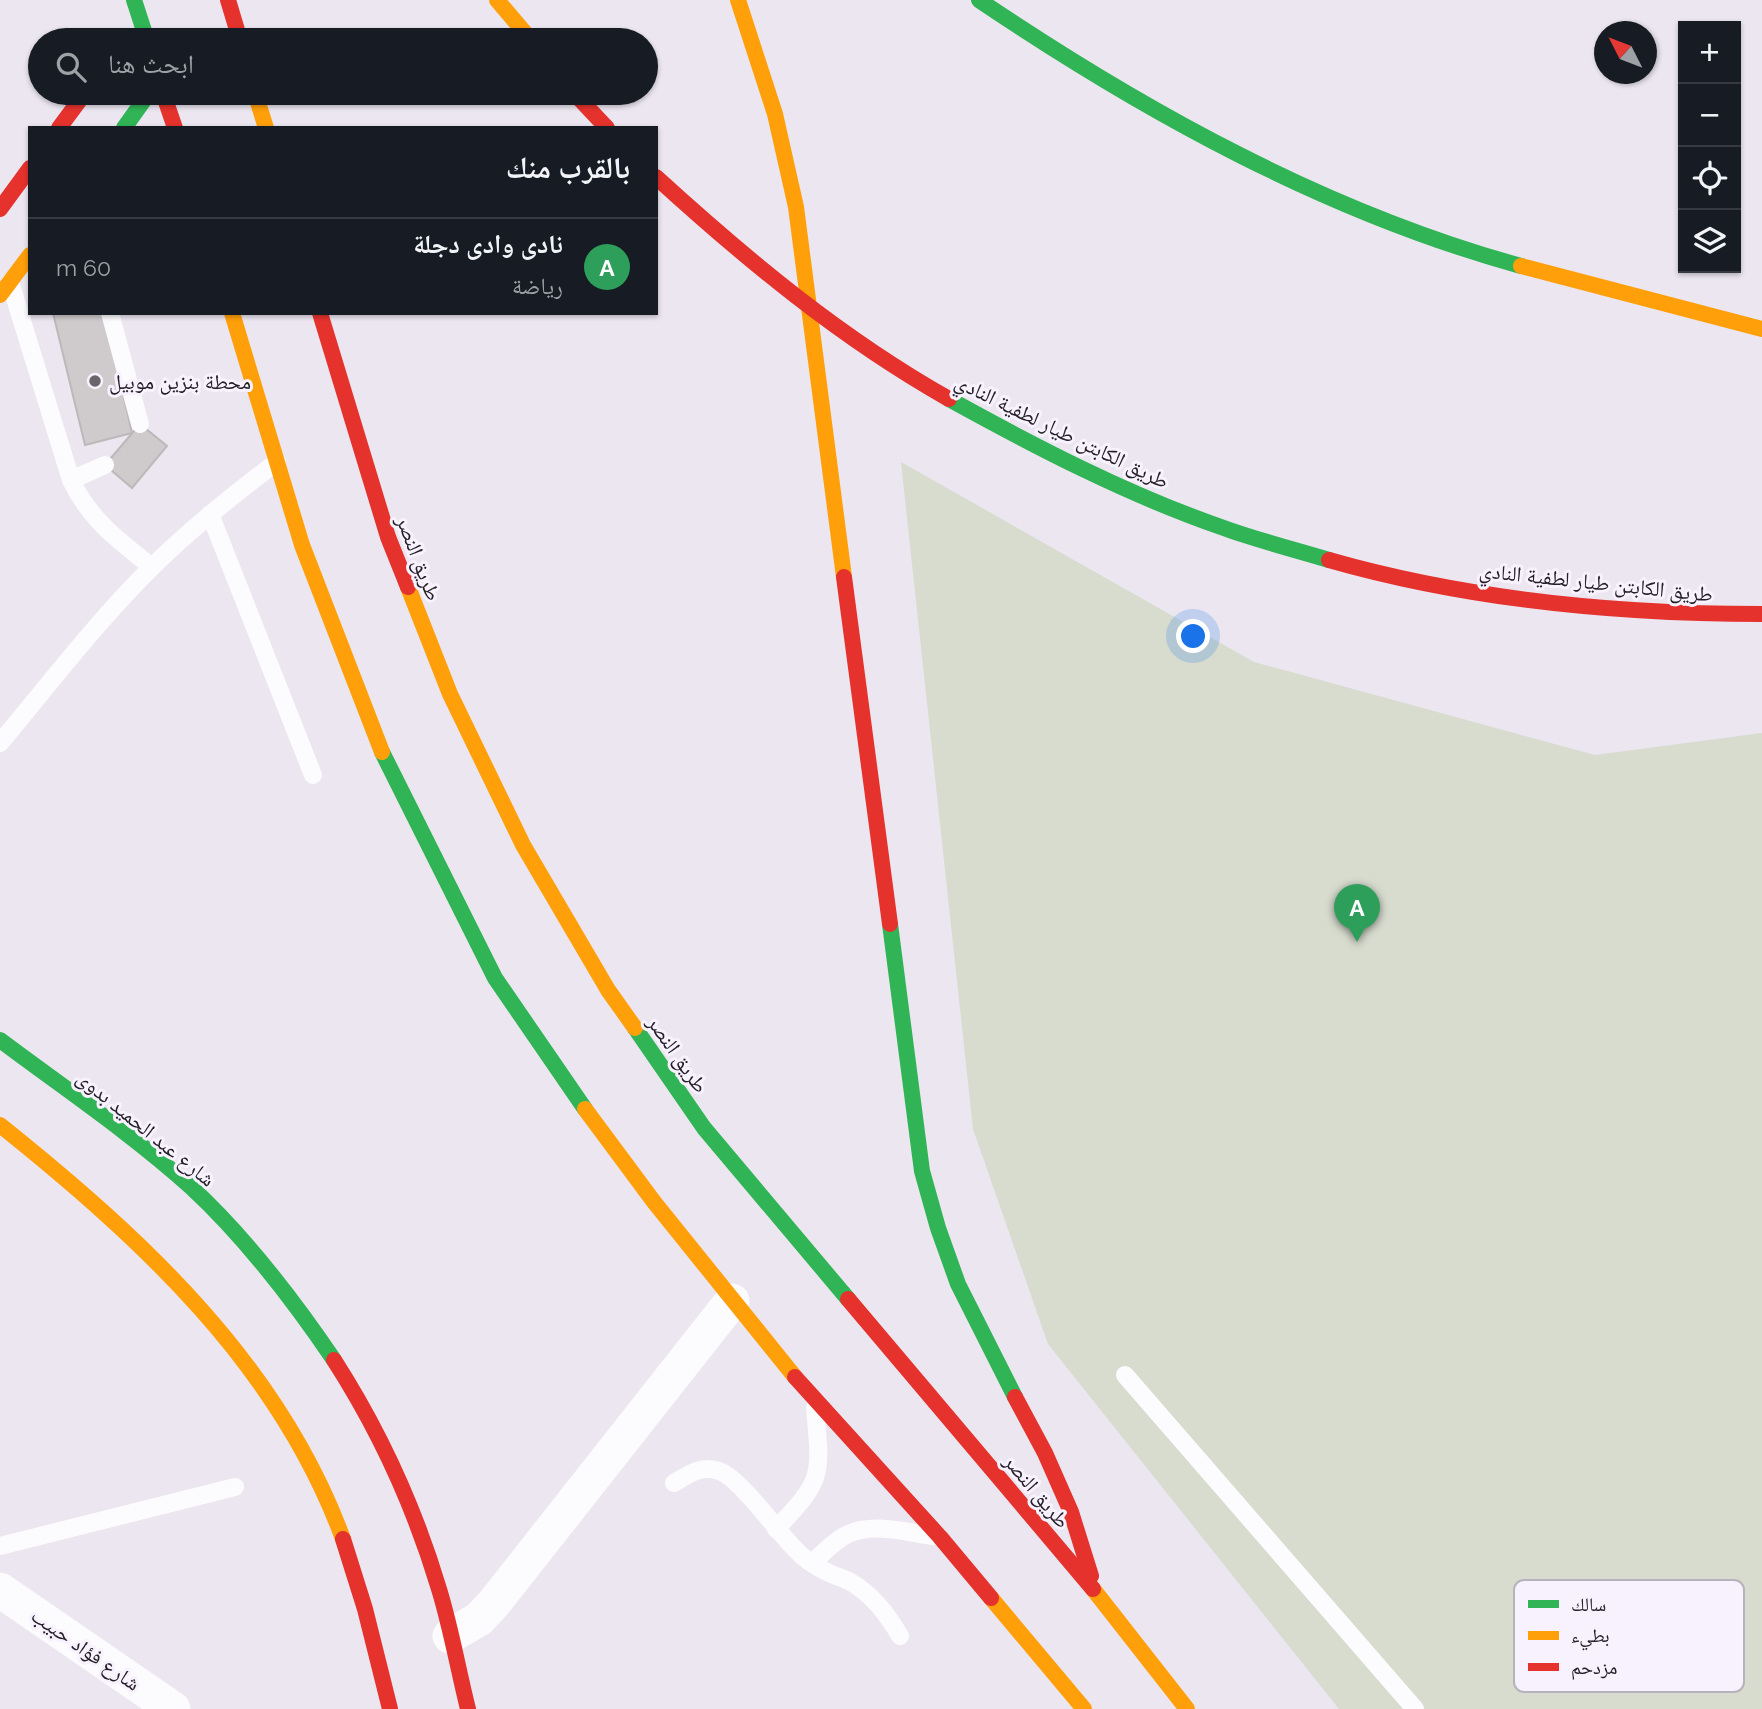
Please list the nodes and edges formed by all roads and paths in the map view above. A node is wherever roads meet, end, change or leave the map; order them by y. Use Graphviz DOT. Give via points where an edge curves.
graph roads {
  1 [pos="134,0"];
  2 [pos="228,0"];
  3 [pos="497,0"];
  4 [pos="738,0"];
  5 [pos="979,0"];
  6 [pos="139,28"];
  7 [pos="236,28"];
  8 [pos="521,28"];
  9 [pos="76,105"];
  10 [pos="140,105"];
  11 [pos="167,105"];
  12 [pos="259,105"];
  13 [pos="585,105"];
  14 [pos="61,126"];
  15 [pos="125,126"];
  16 [pos="174,126"];
  17 [pos="265,126"];
  18 [pos="605,126"];
  19 [pos="28,171"];
  20 [pos="658,179"];
  21 [pos="0,209"];
  22 [pos="28,258"];
  23 [pos="5,289"];
  24 [pos="111,315"];
  25 [pos="233,315"];
  26 [pos="321,315"];
  27 [pos="1762,329"];
  28 [pos="140,424"];
  29 [pos="277,462"];
  30 [pos="105,465"];
  31 [pos="71,480"];
  32 [pos="210,514"];
  33 [pos="152,567"];
  34 [pos="1762,614"];
  35 [pos="0,743"];
  36 [pos="313,775"];
  37 [pos="0,1041"];
  38 [pos="0,1125"];
  39 [pos="732,1301"];
  40 [pos="1125,1375"];
  41 [pos="814,1400"];
  42 [pos="674,1483"];
  43 [pos="235,1488"];
  44 [pos="776,1529"];
  45 [pos="940,1537"];
  46 [pos="0,1546"];
  47 [pos="812,1563"];
  48 [pos="0,1590"];
  49 [pos="1097,1594"];
  50 [pos="450,1636"];
  51 [pos="900,1636"];
  52 [pos="173,1709"];
  53 [pos="390,1709"];
  54 [pos="468,1709"];
  55 [pos="1084,1709"];
  56 [pos="1187,1709"];
  57 [pos="1415,1709"];
  1 -- 6 [label="main road"];
  2 -- 7 [label="main road"];
  3 -- 8 [label="main road"];
  4 -- 49 [label="main road" via="775,114 796,207 922,1171 958,1284 1045,1453 1071,1512"];
  5 -- 27 [label="main road" via="1146,107 1321,193 1467,250 1691,314"];
  9 -- 14 [label="main road"];
  10 -- 15 [label="main road"];
  11 -- 16 [label="main road"];
  12 -- 17 [label="main road"];
  13 -- 18 [label="main road"];
  19 -- 21 [label="main road"];
  20 -- 34 [label="main road, طريق الكابتن طيار لطفية النادي" via="781,286 928,387 1105,480 1215,526 1339,564 1457,589 1700,615"];
  22 -- 23 [label="main road"];
  23 -- 31 [label="lane"];
  24 -- 28 [label="lane"];
  25 -- 29 [label="main road"];
  26 -- 49 [label="main road, طريق النصر" via="388,537 450,694 523,845 608,990 704,1128"];
  29 -- 32 [label="lane"];
  29 -- 39 [label="main road" via="321,598 384,757 495,978 572,1092"];
  30 -- 31 [label="lane"];
  31 -- 33 [label="lane" via="95,519"];
  32 -- 33 [label="lane"];
  32 -- 36 [label="lane"];
  33 -- 35 [label="lane"];
  37 -- 50 [label="main road, شارع عبد الحميد بدوى" via="141,1145 192,1189 284,1289 331,1356 391,1462 430,1563"];
  38 -- 53 [label="main road" via="155,1257 259,1379 300,1446 331,1510 374,1638"];
  39 -- 41 [label="main road"];
  39 -- 50 [label="street" via="494,1603 479,1619"];
  40 -- 57 [label="lane"];
  41 -- 44 [label="lane" via="817,1477 803,1501"];
  41 -- 45 [label="main road"];
  42 -- 44 [label="lane" via="707,1468 722,1472"];
  43 -- 46 [label="lane"];
  44 -- 47 [label="lane"];
  45 -- 47 [label="lane" via="882,1529 858,1531 836,1541"];
  45 -- 55 [label="main road"];
  47 -- 51 [label="lane" via="869,1595"];
  48 -- 52 [label="street, شارع فؤاد حبيب"];
  49 -- 56 [label="main road, طريق النصر"];
  50 -- 54 [label="main road, شارع عبد الحميد بدوى"];
}
